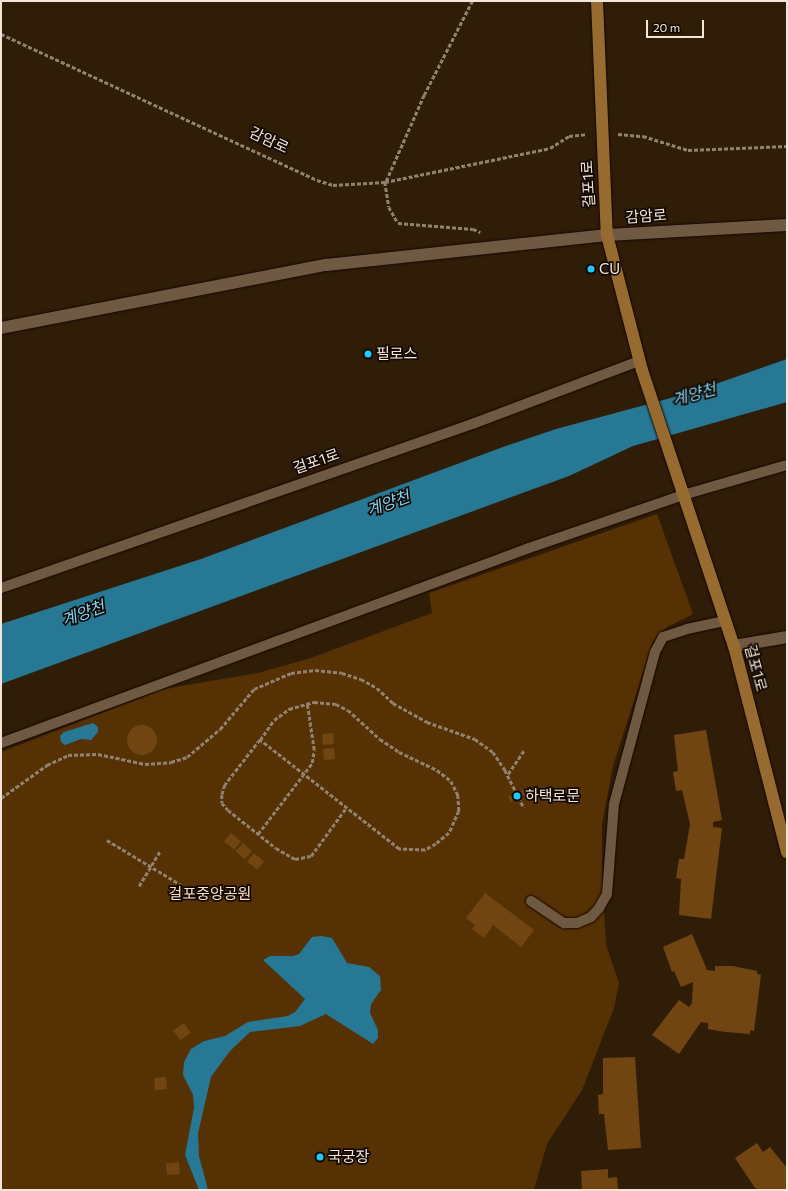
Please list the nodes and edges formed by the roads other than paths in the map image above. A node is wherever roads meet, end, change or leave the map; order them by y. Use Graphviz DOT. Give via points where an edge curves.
graph roads {
  1 [pos="597,1"];
  2 [pos="787,225"];
  3 [pos="607,235"];
  4 [pos="1,328"];
  5 [pos="641,366"];
  6 [pos="787,465"];
  7 [pos="683,495"];
  8 [pos="1,588"];
  9 [pos="726,621"];
  10 [pos="787,638"];
  11 [pos="734,646"];
  12 [pos="1,743"];
  13 [pos="787,852"];
  14 [pos="531,901"];
  1 -- 3 [label="street, 걸포1로"];
  2 -- 3 [label="street, 감암로"];
  3 -- 4 [label="street, 감암로" via="326,264"];
  3 -- 5 [label="street, 걸포1로"];
  5 -- 7 [label="street, 걸포1로"];
  5 -- 8 [label="lane, 걸포1로"];
  6 -- 7 [label="lane"];
  7 -- 9 [label="street, 걸포1로"];
  7 -- 12 [label="lane" via="529,548"];
  9 -- 11 [label="street, 걸포1로"];
  9 -- 14 [label="lane" via="663,637 655,652 614,804 607,894 599,908 591,917 577,923 564,923"];
  10 -- 11 [label="street"];
  11 -- 13 [label="street, 걸포1로"];
}
